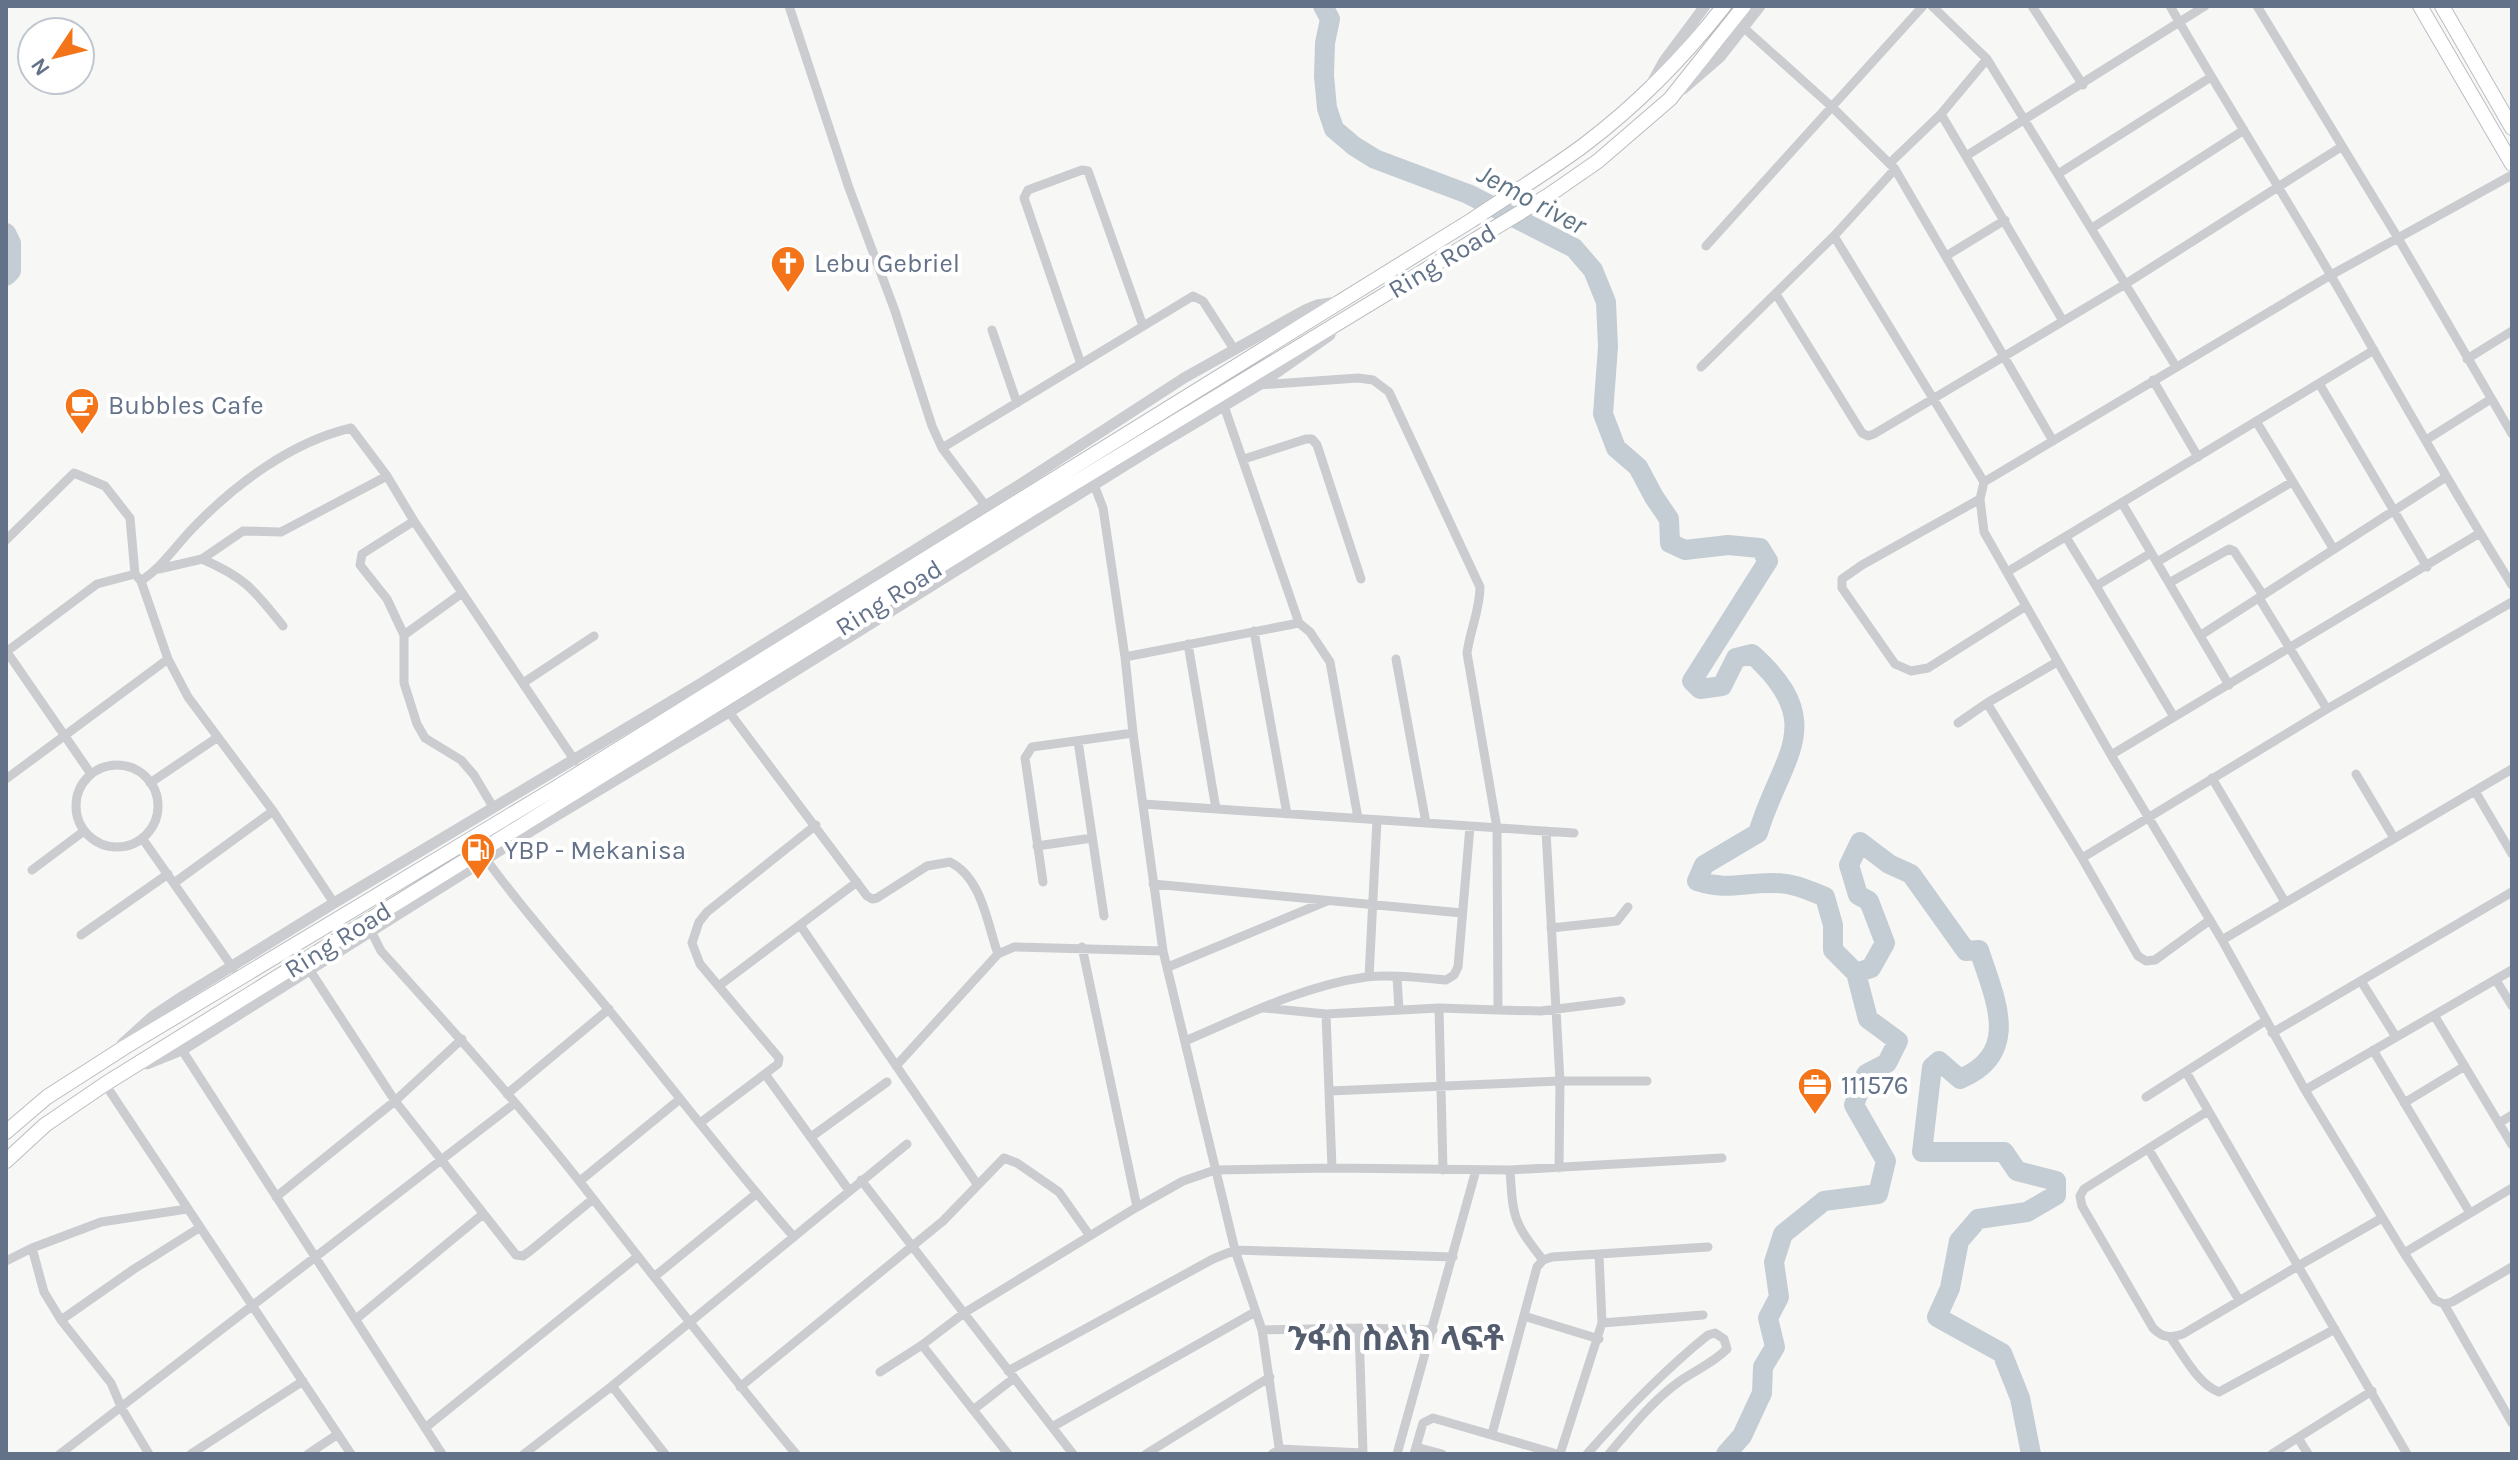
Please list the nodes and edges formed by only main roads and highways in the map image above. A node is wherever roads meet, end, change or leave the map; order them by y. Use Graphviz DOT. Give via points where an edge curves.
graph roads {
  1 [pos="1724,6"];
  2 [pos="1744,6"];
  3 [pos="2420,6"];
  4 [pos="2442,6"];
  5 [pos="2512,128"];
  6 [pos="2512,164"];
  7 [pos="1084,468"];
  8 [pos="6,1132"];
  9 [pos="6,1161"];
  1 -- 7 [label="main road, Ring Road" via="1650,88 1585,144"];
  2 -- 7 [label="main road, Ring Road" via="1670,99 1598,161 1347,318"];
  3 -- 6 [label="main road"];
  4 -- 5 [label="main road"];
  7 -- 8 [label="main road, Ring Road" via="106,1060 47,1097"];
  7 -- 9 [label="main road, Ring Road" via="123,1072 45,1125"];
}
